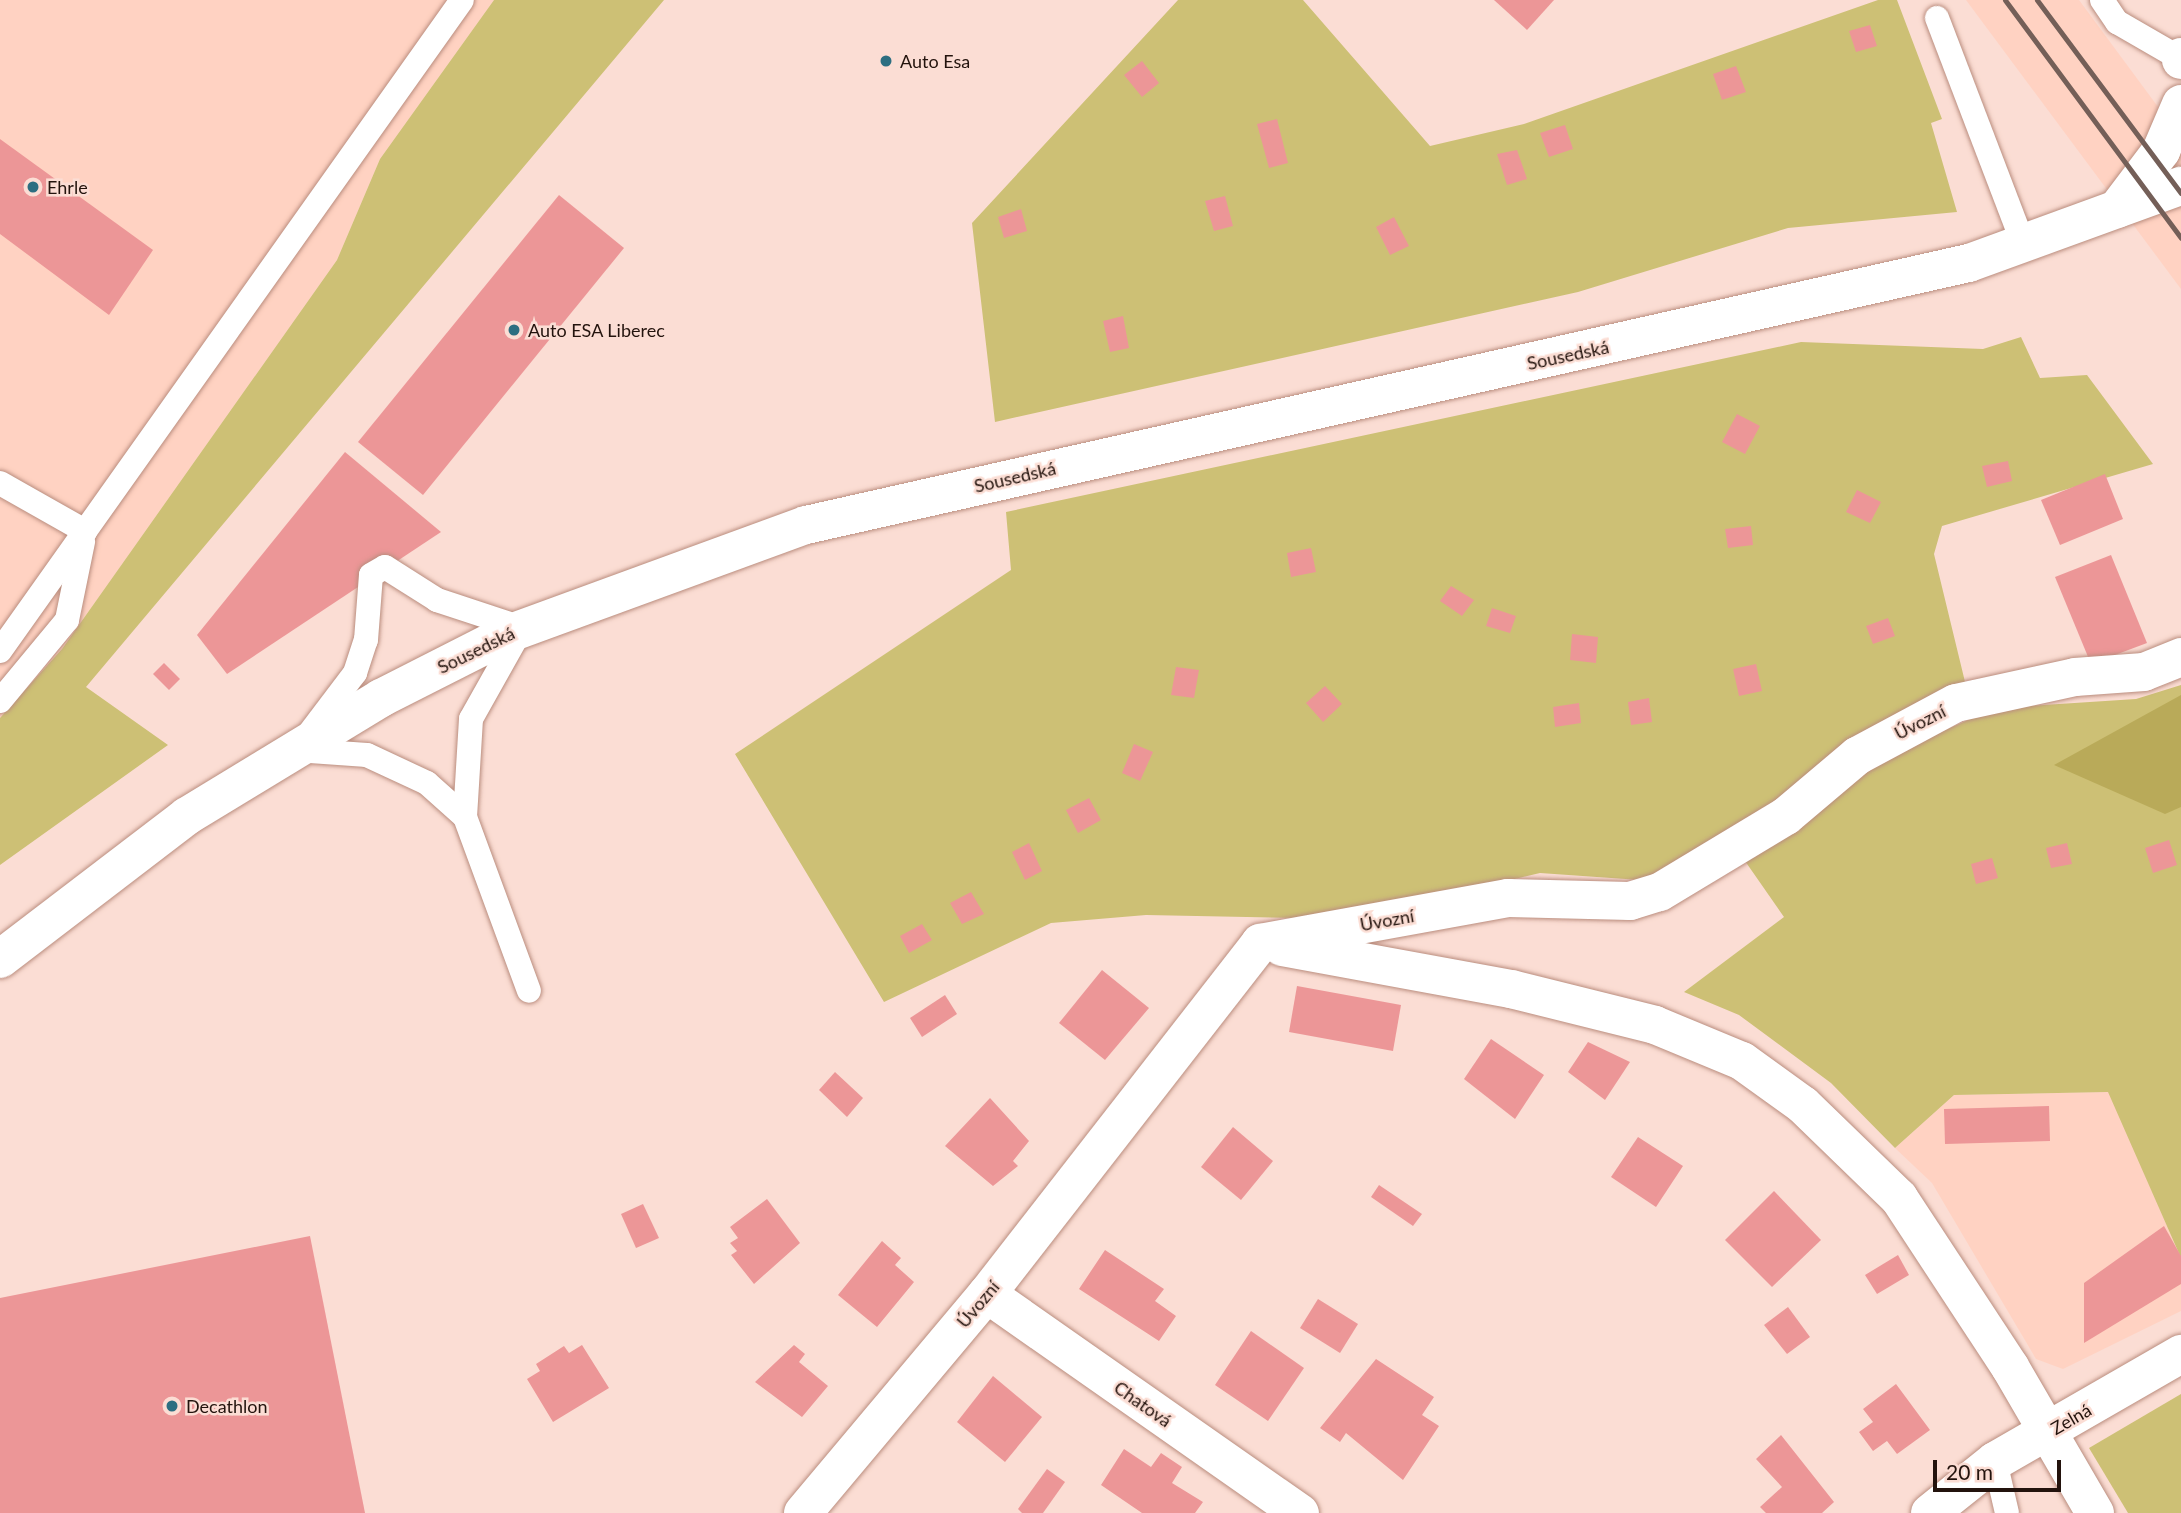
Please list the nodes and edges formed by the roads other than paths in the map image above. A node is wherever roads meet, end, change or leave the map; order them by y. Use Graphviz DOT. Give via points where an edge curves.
graph roads {
  1 [pos="462,0"];
  2 [pos="2102,0"];
  3 [pos="1937,18"];
  4 [pos="2181,58"];
  5 [pos="2181,104"];
  6 [pos="2181,186"];
  7 [pos="2117,209"];
  8 [pos="2024,246"];
  9 [pos="0,483"];
  10 [pos="85,531"];
  11 [pos="522,628"];
  12 [pos="0,651"];
  13 [pos="2181,657"];
  14 [pos="0,701"];
  15 [pos="295,750"];
  16 [pos="465,817"];
  17 [pos="1260,943"];
  18 [pos="0,959"];
  19 [pos="529,991"];
  20 [pos="987,1294"];
  21 [pos="2181,1354"];
  22 [pos="2047,1432"];
  23 [pos="1995,1461"];
  24 [pos="803,1513"];
  25 [pos="1300,1513"];
  26 [pos="1930,1513"];
  27 [pos="2007,1513"];
  28 [pos="2095,1513"];
  1 -- 10 [label="lane"];
  2 -- 4 [label="lane" via="2117,22"];
  3 -- 8 [label="lane"];
  5 -- 7 [label="street" via="2161,151"];
  6 -- 7 [label="street, Sousedská"];
  7 -- 8 [label="street, Sousedská"];
  8 -- 11 [label="street, Sousedská" via="1733,318 806,525"];
  9 -- 10 [label="lane"];
  10 -- 12 [label="lane"];
  10 -- 14 [label="lane" via="67,620"];
  11 -- 15 [label="street, Sousedská" via="381,698"];
  11 -- 15 [label="lane" via="437,600 385,567 371,575 366,640 355,673"];
  11 -- 16 [label="lane" via="471,719"];
  13 -- 17 [label="street, Úvozní" via="2144,671 2075,677 1955,703 1857,757 1786,816 1660,892 1630,901 1508,898"];
  15 -- 16 [label="lane" via="367,755 427,783"];
  15 -- 18 [label="street, Sousedská" via="187,816"];
  16 -- 19 [label="lane"];
  17 -- 20 [label="street, Úvozní"];
  17 -- 22 [label="street" via="1511,989 1655,1025 1742,1061 1803,1105 1899,1198"];
  20 -- 24 [label="street, Úvozní"];
  20 -- 25 [label="street, Chatová"];
  21 -- 22 [label="street, Zelná"];
  22 -- 23 [label="street, Zelná"];
  22 -- 28 [label="street"];
  23 -- 26 [label="street, Zelná"];
  23 -- 27 [label="lane"];
}
